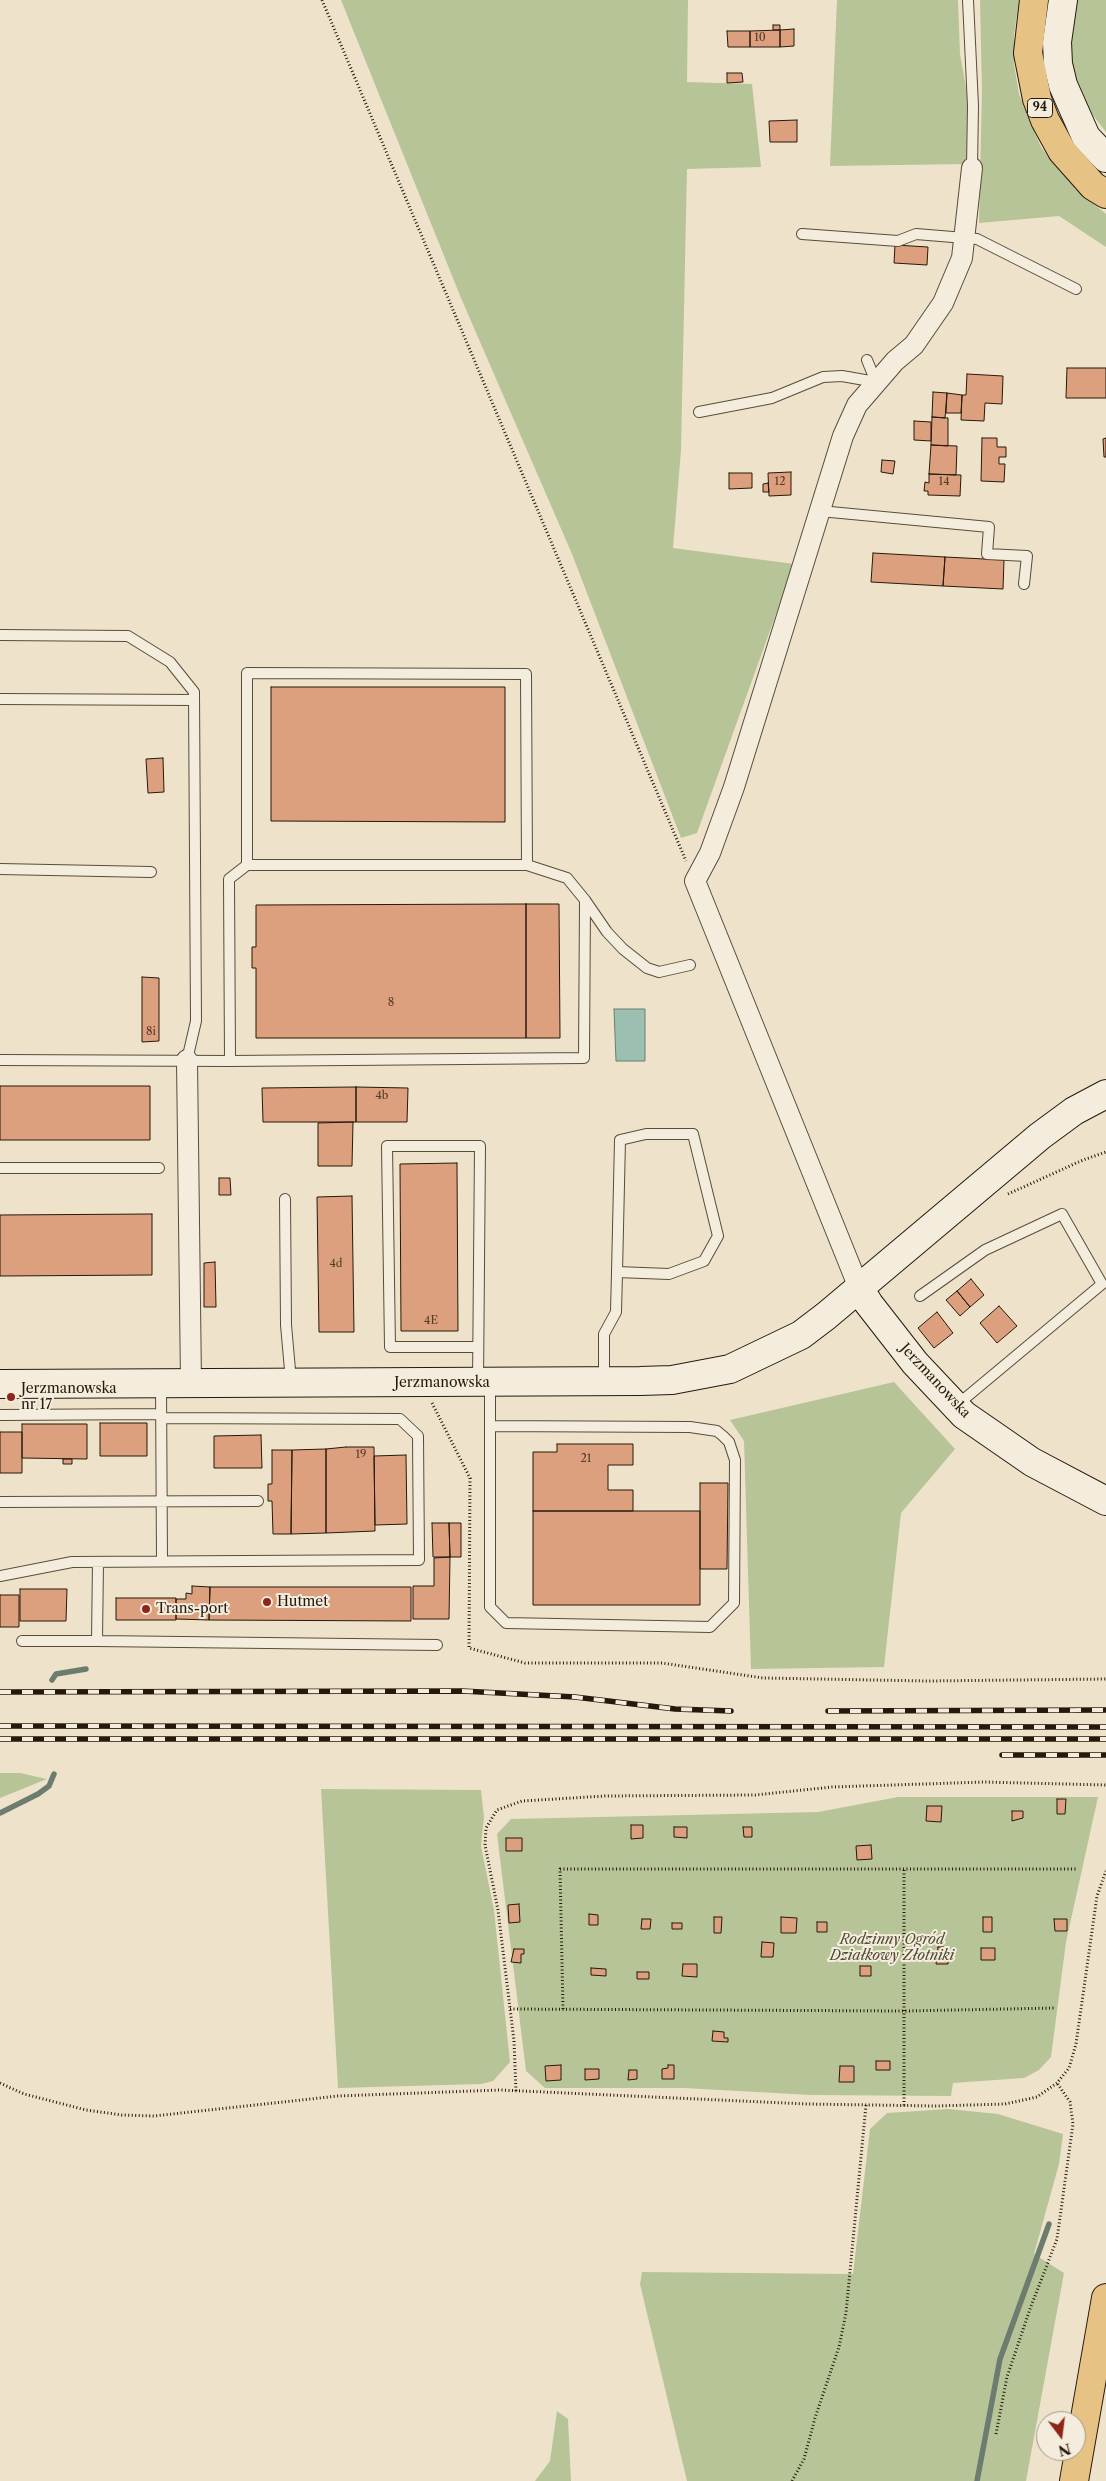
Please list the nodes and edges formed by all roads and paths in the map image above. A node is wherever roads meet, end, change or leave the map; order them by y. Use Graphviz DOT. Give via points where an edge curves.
graph roads {
  1 [pos="322,0"];
  2 [pos="968,0"];
  3 [pos="1034,0"];
  4 [pos="1063,0"];
  5 [pos="1106,158"];
  6 [pos="972,168"];
  7 [pos="1106,194"];
  8 [pos="802,234"];
  9 [pos="965,237"];
  10 [pos="1076,289"];
  11 [pos="867,360"];
  12 [pos="876,382"];
  13 [pos="699,412"];
  14 [pos="820,511"];
  15 [pos="1024,584"];
  16 [pos="0,635"];
  17 [pos="0,700"];
  18 [pos="194,700"];
  19 [pos="247,865"];
  20 [pos="527,865"];
  21 [pos="0,869"];
  22 [pos="151,872"];
  23 [pos="695,881"];
  24 [pos="585,900"];
  25 [pos="690,965"];
  26 [pos="0,1060"];
  27 [pos="187,1060"];
  28 [pos="230,1060"];
  29 [pos="1106,1094"];
  30 [pos="0,1168"];
  31 [pos="159,1168"];
  32 [pos="285,1200"];
  33 [pos="617,1272"];
  34 [pos="859,1288"];
  35 [pos="920,1296"];
  36 [pos="478,1347"];
  37 [pos="604,1381"];
  38 [pos="291,1382"];
  39 [pos="161,1383"];
  40 [pos="191,1383"];
  41 [pos="484,1383"];
  42 [pos="0,1384"];
  43 [pos="955,1406"];
  44 [pos="0,1415"];
  45 [pos="161,1416"];
  46 [pos="490,1426"];
  47 [pos="161,1500"];
  48 [pos="258,1501"];
  49 [pos="1106,1501"];
  50 [pos="0,1502"];
  51 [pos="162,1560"];
  52 [pos="98,1562"];
  53 [pos="0,1576"];
  54 [pos="22,1641"];
  55 [pos="97,1641"];
  56 [pos="437,1646"];
  57 [pos="1106,1785"];
  58 [pos="1077,1869"];
  59 [pos="904,1870"];
  60 [pos="1106,1871"];
  61 [pos="1056,2008"];
  62 [pos="510,2009"];
  63 [pos="563,2009"];
  64 [pos="904,2011"];
  65 [pos="0,2083"];
  66 [pos="1057,2083"];
  67 [pos="516,2091"];
  68 [pos="866,2105"];
  69 [pos="904,2106"];
  70 [pos="1106,2298"];
  71 [pos="996,2434"];
  72 [pos="792,2481"];
  73 [pos="1074,2481"];
  1 -- 23 [label="path"];
  2 -- 6 [label="lane" via="974,106"];
  3 -- 7 [label="main road, 94" via="1028,52 1037,99 1062,151 1093,186"];
  4 -- 5 [label="street" via="1057,42 1063,85 1086,137"];
  6 -- 9 [label="street"];
  8 -- 9 [label="lane" via="898,241 916,234"];
  9 -- 10 [label="lane" via="977,239"];
  9 -- 12 [label="street" via="962,258 943,302 914,345"];
  11 -- 12 [label="lane"];
  12 -- 13 [label="lane" via="842,376 822,377 772,398"];
  12 -- 14 [label="street" via="857,405 846,428"];
  14 -- 15 [label="lane" via="989,527 987,554 1026,556"];
  14 -- 23 [label="street" via="734,787 710,853"];
  16 -- 18 [label="lane" via="128,636 170,662 194,692"];
  17 -- 18 [label="lane"];
  18 -- 27 [label="lane" via="196,1021"];
  19 -- 20 [label="lane"];
  19 -- 20 [label="lane" via="247,673 277,673 526,674"];
  19 -- 28 [label="lane" via="229,879"];
  20 -- 24 [label="lane" via="568,878"];
  21 -- 22 [label="lane"];
  23 -- 34 [label="street"];
  24 -- 25 [label="lane" via="607,932 647,968 659,972"];
  24 -- 28 [label="lane" via="584,1058"];
  26 -- 27 [label="lane"];
  27 -- 28 [label="lane"];
  27 -- 40 [label="street"];
  29 -- 34 [label="street, Jerzmanowska" via="1074,1111 1040,1136"];
  30 -- 31 [label="lane"];
  32 -- 38 [label="lane" via="286,1325"];
  33 -- 33 [label="lane" via="620,1140 646,1134 693,1134 718,1236 704,1261 678,1271 669,1274"];
  33 -- 37 [label="lane" via="616,1312 604,1334"];
  34 -- 37 [label="street, Jerzmanowska" via="801,1335 730,1369 672,1380"];
  34 -- 43 [label="street, Jerzmanowska" via="915,1363"];
  35 -- 43 [label="lane" via="985,1250 1062,1214 1102,1284"];
  36 -- 36 [label="lane" via="480,1146 387,1146 390,1347"];
  36 -- 41 [label="lane"];
  37 -- 41 [label="street, Jerzmanowska"];
  38 -- 40 [label="street, Jerzmanowska"];
  38 -- 41 [label="street, Jerzmanowska"];
  39 -- 40 [label="street, Jerzmanowska"];
  39 -- 42 [label="street, Jerzmanowska"];
  39 -- 45 [label="lane"];
  41 -- 46 [label="lane"];
  43 -- 49 [label="street, Jerzmanowska" via="1032,1462"];
  44 -- 45 [label="lane"];
  45 -- 47 [label="lane"];
  45 -- 51 [label="lane" via="400,1419 418,1436 419,1541 419,1560"];
  46 -- 46 [label="lane" via="490,1607 506,1623 710,1627 734,1603 735,1460 729,1442 723,1436 690,1427"];
  47 -- 48 [label="lane"];
  47 -- 50 [label="lane"];
  47 -- 51 [label="lane"];
  51 -- 52 [label="lane"];
  52 -- 53 [label="lane" via="72,1562"];
  52 -- 55 [label="lane"];
  54 -- 55 [label="lane"];
  55 -- 56 [label="lane"];
  57 -- 62 [label="path" via="984,1782 832,1787 755,1795 576,1797 522,1801 497,1810 486,1828 485,1845 498,1910"];
  58 -- 59 [label="path"];
  59 -- 63 [label="path" via="560,1869"];
  59 -- 64 [label="path"];
  60 -- 66 [label="path" via="1097,1896 1076,2044 1069,2068"];
  61 -- 64 [label="path"];
  62 -- 63 [label="path"];
  62 -- 67 [label="path"];
  63 -- 64 [label="path"];
  64 -- 69 [label="path"];
  65 -- 67 [label="path" via="24,2094 86,2110 154,2116 338,2096"];
  66 -- 69 [label="path" via="1037,2097 1005,2104"];
  66 -- 71 [label="path" via="1070,2102 1073,2124 1057,2239 1007,2377"];
  67 -- 68 [label="path"];
  68 -- 69 [label="path"];
  68 -- 72 [label="path" via="846,2313 839,2347 804,2459"];
  70 -- 73 [label="main road"];
}
